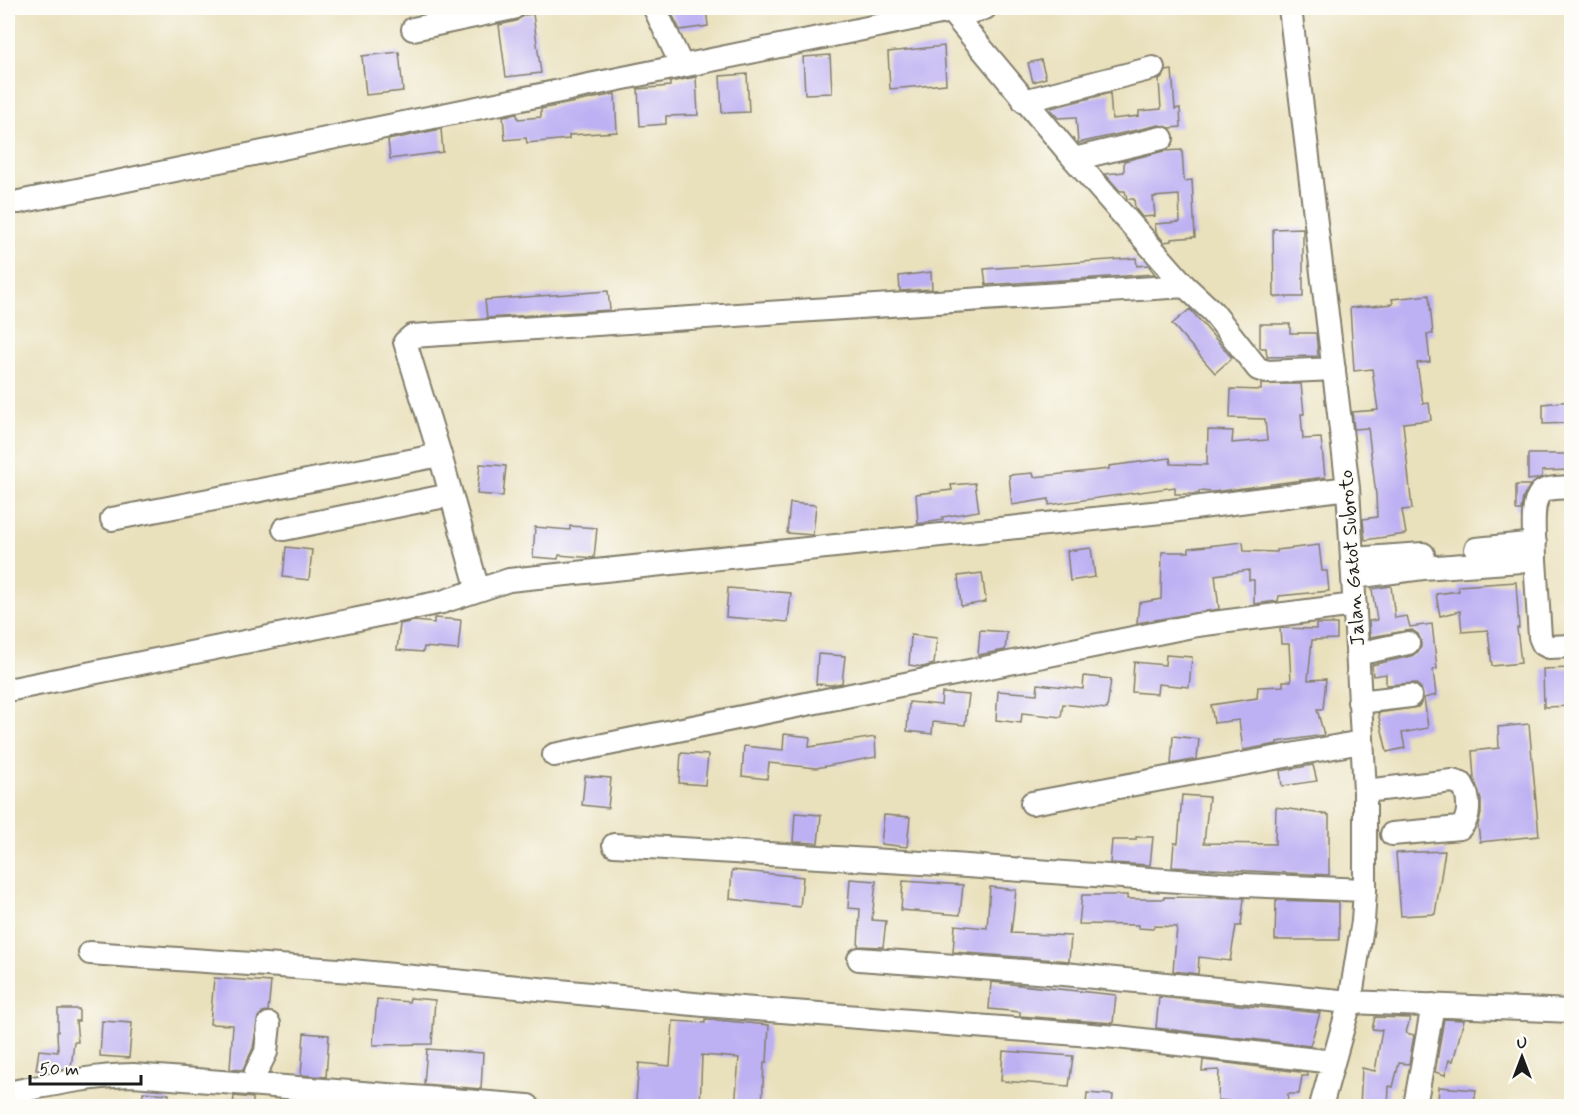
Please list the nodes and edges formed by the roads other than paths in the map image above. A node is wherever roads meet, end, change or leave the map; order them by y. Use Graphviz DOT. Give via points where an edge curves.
graph roads {
  1 [pos="513,8"];
  2 [pos="985,8"];
  3 [pos="1290,8"];
  4 [pos="655,9"];
  5 [pos="951,12"];
  6 [pos="413,29"];
  7 [pos="682,66"];
  8 [pos="1153,68"];
  9 [pos="1024,101"];
  10 [pos="1162,138"];
  11 [pos="1074,159"];
  12 [pos="19,202"];
  13 [pos="1185,286"];
  14 [pos="1334,369"];
  15 [pos="440,456"];
  16 [pos="1572,487"];
  17 [pos="1348,488"];
  18 [pos="450,495"];
  19 [pos="112,519"];
  20 [pos="284,529"];
  21 [pos="1535,551"];
  22 [pos="1353,568"];
  23 [pos="478,590"];
  24 [pos="1355,605"];
  25 [pos="1408,643"];
  26 [pos="1572,646"];
  27 [pos="1357,654"];
  28 [pos="8,690"];
  29 [pos="1410,696"];
  30 [pos="1359,702"];
  31 [pos="1361,742"];
  32 [pos="554,755"];
  33 [pos="1365,791"];
  34 [pos="1032,803"];
  35 [pos="1392,834"];
  36 [pos="614,845"];
  37 [pos="1365,890"];
  38 [pos="90,954"];
  39 [pos="859,959"];
  40 [pos="1350,1002"];
  41 [pos="1433,1005"];
  42 [pos="1572,1011"];
  43 [pos="269,1024"];
  44 [pos="1334,1062"];
  45 [pos="255,1084"];
  46 [pos="8,1093"];
  47 [pos="528,1107"];
  48 [pos="1321,1107"];
  49 [pos="1415,1107"];
  1 -- 6 [label="street"];
  2 -- 5 [label="street"];
  3 -- 14 [label="street, Jalan Gatot Subroto"];
  4 -- 7 [label="street"];
  5 -- 7 [label="street"];
  5 -- 9 [label="street"];
  7 -- 12 [label="street"];
  8 -- 9 [label="street"];
  9 -- 11 [label="street"];
  10 -- 11 [label="street"];
  11 -- 13 [label="street"];
  13 -- 14 [label="street" via="1213,312 1262,371"];
  13 -- 15 [label="street" via="412,336 405,342"];
  14 -- 17 [label="street, Jalan Gatot Subroto"];
  15 -- 18 [label="street"];
  15 -- 19 [label="street"];
  16 -- 21 [label="street" via="1548,490 1537,497"];
  17 -- 22 [label="street, Jalan Gatot Subroto"];
  17 -- 23 [label="street" via="1172,511 543,575 499,582"];
  18 -- 20 [label="street"];
  18 -- 23 [label="street"];
  21 -- 22 [label="street" via="1423,568"];
  21 -- 26 [label="street" via="1543,645"];
  22 -- 24 [label="street, Jalan Gatot Subroto"];
  23 -- 28 [label="street" via="442,602"];
  24 -- 27 [label="street, Jalan Gatot Subroto"];
  24 -- 32 [label="street" via="1197,625"];
  25 -- 27 [label="street"];
  27 -- 30 [label="street, Jalan Gatot Subroto"];
  29 -- 30 [label="street"];
  30 -- 31 [label="street, Jalan Gatot Subroto"];
  31 -- 33 [label="street, Jalan Gatot Subroto"];
  31 -- 34 [label="street"];
  33 -- 35 [label="street" via="1452,781 1466,790 1468,817 1460,828"];
  33 -- 37 [label="street, Jalan Gatot Subroto"];
  36 -- 37 [label="street"];
  37 -- 40 [label="street, Jalan Gatot Subroto"];
  38 -- 44 [label="street" via="352,971 716,1006 1117,1037"];
  39 -- 40 [label="street"];
  40 -- 41 [label="street"];
  40 -- 44 [label="street, Jalan Gatot Subroto"];
  41 -- 42 [label="street"];
  41 -- 49 [label="street"];
  43 -- 45 [label="street" via="266,1052 258,1066"];
  44 -- 48 [label="street, Jalan Gatot Subroto"];
  45 -- 46 [label="street" via="101,1076"];
  45 -- 47 [label="street"];
}
